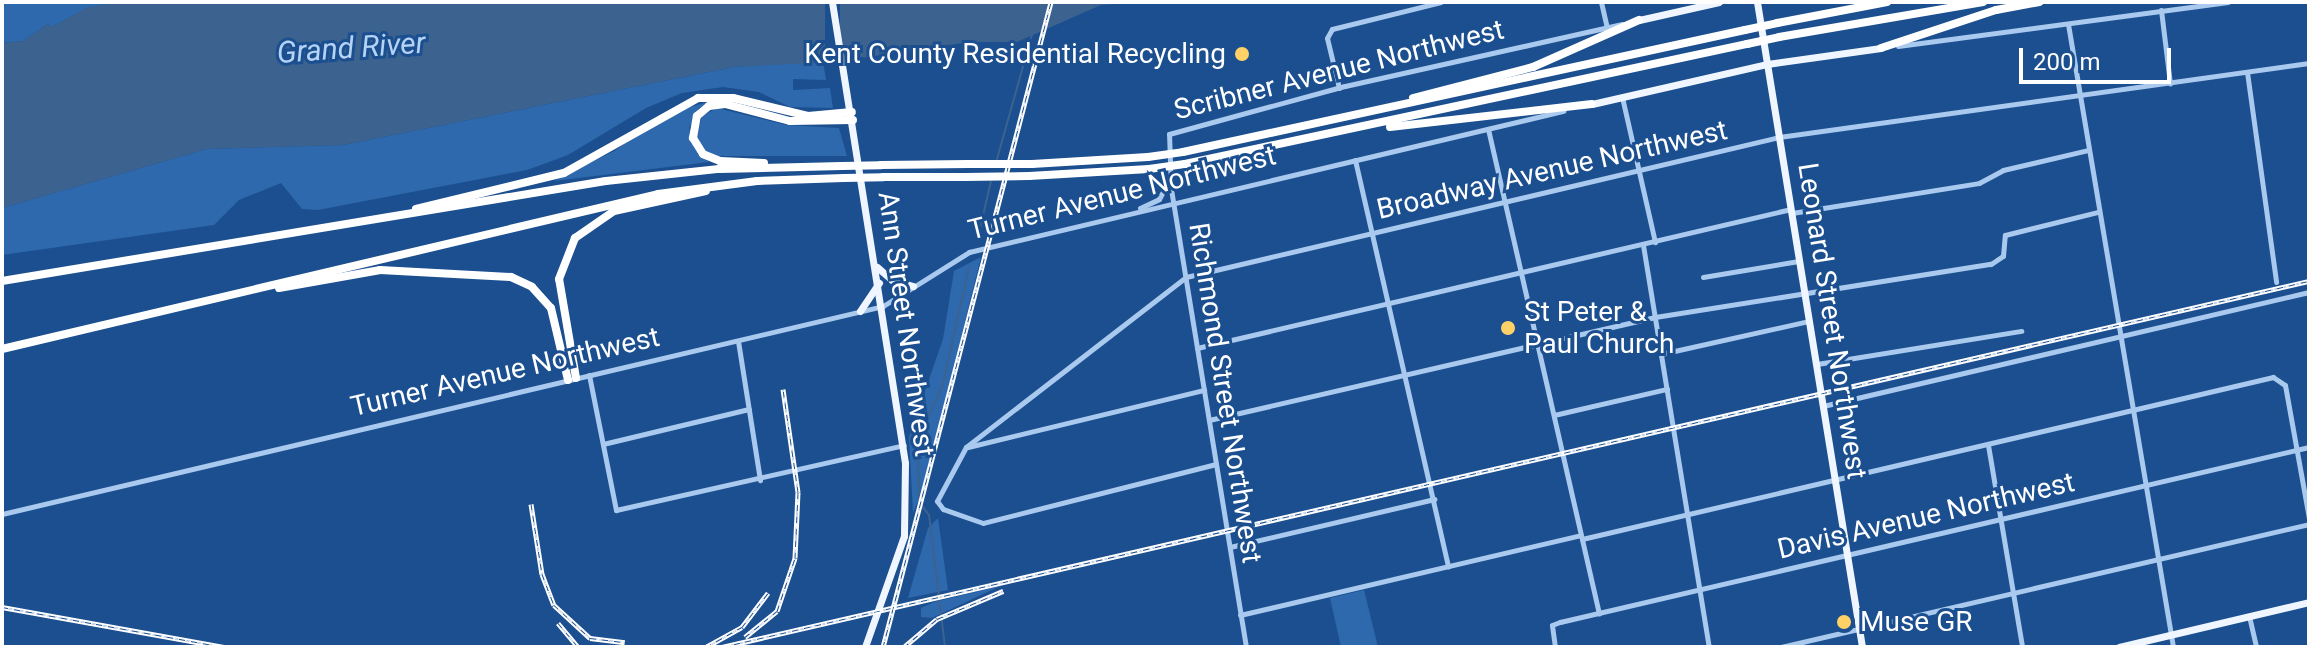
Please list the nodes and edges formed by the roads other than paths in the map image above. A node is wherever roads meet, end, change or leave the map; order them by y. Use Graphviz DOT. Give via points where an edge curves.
graph roads {
  1 [pos="832,2"];
  2 [pos="1441,2"];
  3 [pos="1601,2"];
  4 [pos="1719,2"];
  5 [pos="1757,2"];
  6 [pos="1887,2"];
  7 [pos="1983,2"];
  8 [pos="2039,2"];
  9 [pos="2228,2"];
  10 [pos="2161,10"];
  11 [pos="1639,20"];
  12 [pos="2068,24"];
  13 [pos="1607,27"];
  14 [pos="1881,48"];
  15 [pos="2309,63"];
  16 [pos="1767,64"];
  17 [pos="2247,72"];
  18 [pos="2170,83"];
  19 [pos="1339,88"];
  20 [pos="2079,96"];
  21 [pos="1622,97"];
  22 [pos="1592,104"];
  23 [pos="1382,110"];
  24 [pos="852,116"];
  25 [pos="1488,129"];
  26 [pos="1337,134"];
  27 [pos="1779,137"];
  28 [pos="1165,145"];
  29 [pos="2088,150"];
  30 [pos="1355,160"];
  31 [pos="805,166"];
  32 [pos="1639,169"];
  33 [pos="1170,177"];
  34 [pos="757,181"];
  35 [pos="1504,201"];
  36 [pos="1174,203"];
  37 [pos="1791,211"];
  38 [pos="2098,212"];
  39 [pos="1121,216"];
  40 [pos="376,221"];
  41 [pos="1371,232"];
  42 [pos="1655,242"];
  43 [pos="1643,245"];
  44 [pos="1800,260"];
  45 [pos="877,267"];
  46 [pos="1521,273"];
  47 [pos="1186,277"];
  48 [pos="1703,277"];
  49 [pos="2,281"];
  50 [pos="2276,282"];
  51 [pos="879,283"];
  52 [pos="913,286"];
  53 [pos="1805,292"];
  54 [pos="2309,292"];
  55 [pos="192,304"];
  56 [pos="1387,304"];
  57 [pos="883,306"];
  58 [pos="860,311"];
  59 [pos="1655,317"];
  60 [pos="1809,321"];
  61 [pos="2021,331"];
  62 [pos="2119,334"];
  63 [pos="738,341"];
  64 [pos="1537,344"];
  65 [pos="1197,348"];
  66 [pos="2,349"];
  67 [pos="1661,354"];
  68 [pos="1817,364"];
  69 [pos="589,375"];
  70 [pos="1404,375"];
  71 [pos="572,379"];
  72 [pos="1667,389"];
  73 [pos="1204,390"];
  74 [pos="1823,406"];
  75 [pos="749,409"];
  76 [pos="2135,410"];
  77 [pos="1554,415"];
  78 [pos="1209,420"];
  79 [pos="603,444"];
  80 [pos="904,445"];
  81 [pos="1988,445"];
  82 [pos="966,447"];
  83 [pos="2309,447"];
  84 [pos="2297,449"];
  85 [pos="1216,464"];
  86 [pos="760,480"];
  87 [pos="1836,482"];
  88 [pos="2148,485"];
  89 [pos="1434,499"];
  90 [pos="2,514"];
  91 [pos="1687,516"];
  92 [pos="2309,518"];
  93 [pos="2001,519"];
  94 [pos="2309,524"];
  95 [pos="1582,537"];
  96 [pos="1230,547"];
  97 [pos="1848,555"];
  98 [pos="2162,560"];
  99 [pos="1448,566"];
  100 [pos="1700,590"];
  101 [pos="2014,595"];
  102 [pos="2309,602"];
  103 [pos="1599,613"];
  104 [pos="1240,615"];
  105 [pos="2249,616"];
  106 [pos="1860,630"];
  107 [pos="2173,634"];
  108 [pos="865,647"];
  109 [pos="1246,647"];
  110 [pos="1555,647"];
  111 [pos="1707,647"];
  112 [pos="1781,647"];
  113 [pos="1862,647"];
  114 [pos="2022,647"];
  115 [pos="2119,647"];
  116 [pos="2173,647"];
  117 [pos="2256,647"];
  1 -- 24 [label="main road, Ann Street Northwest"];
  2 -- 19 [label="street" via="1338,26 1328,34"];
  3 -- 13 [label="street"];
  4 -- 11 [label="main road, Scribner Avenue Northwest"];
  5 -- 16 [label="main road, Leonard Street Northwest"];
  6 -- 23 [label="highway, bridge"];
  7 -- 26 [label="highway, bridge" via="1779,37"];
  8 -- 14 [label="highway" via="1983,13"];
  9 -- 10 [label="street, Turner Avenue Northwest"];
  10 -- 12 [label="street, Turner Avenue Northwest"];
  10 -- 18 [label="street"];
  11 -- 13 [label="street, Scribner Avenue Northwest"];
  11 -- 23 [label="highway" via="1533,67"];
  12 -- 14 [label="street, Turner Avenue Northwest"];
  12 -- 20 [label="street"];
  13 -- 19 [label="street, Scribner Avenue Northwest"];
  14 -- 16 [label="main road, Turner Avenue Northwest"];
  15 -- 17 [label="street, Broadway Avenue Northwest"];
  16 -- 21 [label="main road, Turner Avenue Northwest"];
  16 -- 27 [label="main road, Leonard Street Northwest"];
  17 -- 18 [label="street, Broadway Avenue Northwest"];
  17 -- 50 [label="street"];
  18 -- 20 [label="street, Broadway Avenue Northwest"];
  19 -- 28 [label="street, Scribner Avenue Northwest" via="1177,129"];
  20 -- 27 [label="street, Broadway Avenue Northwest"];
  20 -- 29 [label="street"];
  21 -- 22 [label="main road, Turner Avenue Northwest"];
  21 -- 32 [label="street"];
  22 -- 25 [label="street, Turner Avenue Northwest"];
  22 -- 26 [label="highway"];
  23 -- 31 [label="highway, bridge" via="1148,157"];
  24 -- 31 [label="highway" via="790,121 716,104 694,121 695,145 711,159"];
  24 -- 40 [label="highway" via="808,116 733,98 698,98 564,173"];
  24 -- 45 [label="main road, Ann Street Northwest"];
  25 -- 30 [label="street, Turner Avenue Northwest"];
  25 -- 35 [label="street"];
  26 -- 34 [label="highway, bridge" via="1149,169"];
  27 -- 32 [label="street, Broadway Avenue Northwest"];
  27 -- 37 [label="main road, Leonard Street Northwest"];
  28 -- 33 [label="street, Richmond Street Northwest"];
  29 -- 37 [label="street" via="2003,170 1979,183"];
  29 -- 38 [label="street"];
  30 -- 36 [label="street, Turner Avenue Northwest"];
  30 -- 41 [label="street"];
  31 -- 40 [label="highway" via="606,181"];
  32 -- 35 [label="street, Broadway Avenue Northwest"];
  32 -- 42 [label="street"];
  33 -- 36 [label="street, Richmond Street Northwest"];
  33 -- 39 [label="street" via="1159,199"];
  34 -- 55 [label="highway" via="632,199"];
  34 -- 71 [label="highway" via="614,211 575,238 559,279"];
  35 -- 41 [label="street, Broadway Avenue Northwest"];
  35 -- 46 [label="street"];
  36 -- 39 [label="street, Turner Avenue Northwest"];
  36 -- 47 [label="street, Richmond Street Northwest"];
  37 -- 42 [label="street"];
  37 -- 44 [label="main road, Leonard Street Northwest"];
  38 -- 53 [label="street" via="2005,235 2003,256 1991,264"];
  38 -- 62 [label="street"];
  39 -- 52 [label="street, Turner Avenue Northwest" via="969,252"];
  40 -- 49 [label="highway"];
  41 -- 47 [label="street, Broadway Avenue Northwest"];
  41 -- 56 [label="street"];
  42 -- 43 [label="street"];
  43 -- 46 [label="street"];
  43 -- 59 [label="street"];
  44 -- 48 [label="street"];
  44 -- 53 [label="main road, Leonard Street Northwest"];
  45 -- 51 [label="main road, Ann Street Northwest"];
  45 -- 52 [label="main road" via="892,280"];
  46 -- 56 [label="street"];
  46 -- 64 [label="street"];
  47 -- 65 [label="street, Richmond Street Northwest"];
  47 -- 82 [label="street, Broadway Avenue Northwest"];
  51 -- 57 [label="main road, Ann Street Northwest"];
  51 -- 58 [label="main road"];
  52 -- 57 [label="street, Turner Avenue Northwest"];
  53 -- 59 [label="street"];
  53 -- 60 [label="main road, Leonard Street Northwest"];
  54 -- 62 [label="street"];
  55 -- 66 [label="highway"];
  55 -- 71 [label="highway" via="380,270 500,274 532,287 551,308"];
  56 -- 65 [label="street"];
  56 -- 70 [label="street"];
  57 -- 58 [label="street, Turner Avenue Northwest"];
  57 -- 80 [label="main road, Ann Street Northwest"];
  58 -- 63 [label="street, Turner Avenue Northwest"];
  59 -- 64 [label="street"];
  59 -- 67 [label="street"];
  60 -- 67 [label="street"];
  60 -- 68 [label="main road, Leonard Street Northwest"];
  61 -- 68 [label="street"];
  62 -- 74 [label="street"];
  62 -- 76 [label="street"];
  63 -- 69 [label="street, Turner Avenue Northwest"];
  63 -- 75 [label="street"];
  64 -- 70 [label="street"];
  64 -- 77 [label="street"];
  65 -- 73 [label="street, Richmond Street Northwest"];
  67 -- 72 [label="street"];
  68 -- 74 [label="main road, Leonard Street Northwest"];
  69 -- 71 [label="street, Turner Avenue Northwest"];
  69 -- 79 [label="street"];
  70 -- 78 [label="street"];
  70 -- 89 [label="street"];
  71 -- 90 [label="street, Turner Avenue Northwest"];
  72 -- 77 [label="street"];
  72 -- 91 [label="street"];
  73 -- 78 [label="street, Richmond Street Northwest"];
  73 -- 82 [label="street"];
  74 -- 87 [label="main road, Leonard Street Northwest"];
  75 -- 79 [label="street"];
  75 -- 86 [label="street"];
  76 -- 81 [label="street"];
  76 -- 84 [label="street" via="2280,378"];
  76 -- 88 [label="street"];
  77 -- 95 [label="street"];
  78 -- 85 [label="street, Richmond Street Northwest"];
  79 -- 86 [label="street" via="613,506 623,511"];
  80 -- 86 [label="street"];
  80 -- 108 [label="main road, Ann Street Northwest" via="904,536"];
  81 -- 87 [label="street"];
  81 -- 93 [label="street"];
  82 -- 85 [label="street, Broadway Avenue Northwest" via="937,501 943,509 988,522"];
  83 -- 84 [label="street, Davis Avenue Northwest"];
  84 -- 88 [label="street, Davis Avenue Northwest"];
  84 -- 92 [label="street"];
  85 -- 96 [label="street, Richmond Street Northwest"];
  87 -- 91 [label="street"];
  87 -- 97 [label="main road, Leonard Street Northwest"];
  88 -- 93 [label="street, Davis Avenue Northwest"];
  88 -- 98 [label="street"];
  89 -- 96 [label="street"];
  89 -- 99 [label="street"];
  91 -- 95 [label="street"];
  91 -- 100 [label="street"];
  93 -- 97 [label="street, Davis Avenue Northwest"];
  93 -- 101 [label="street"];
  94 -- 98 [label="street"];
  95 -- 99 [label="street"];
  95 -- 103 [label="street"];
  96 -- 104 [label="street, Richmond Street Northwest"];
  97 -- 100 [label="street, Davis Avenue Northwest"];
  97 -- 106 [label="main road, Leonard Street Northwest"];
  98 -- 101 [label="street"];
  98 -- 107 [label="street"];
  99 -- 104 [label="street"];
  100 -- 103 [label="street, Davis Avenue Northwest"];
  100 -- 111 [label="street"];
  101 -- 106 [label="street"];
  101 -- 114 [label="street"];
  102 -- 105 [label="main road"];
  103 -- 110 [label="street, Davis Avenue Northwest" via="1552,625"];
  104 -- 109 [label="street, Richmond Street Northwest"];
  105 -- 107 [label="main road"];
  105 -- 117 [label="street"];
  106 -- 112 [label="street"];
  106 -- 113 [label="main road, Leonard Street Northwest"];
  107 -- 115 [label="main road"];
  107 -- 116 [label="street"];
}
